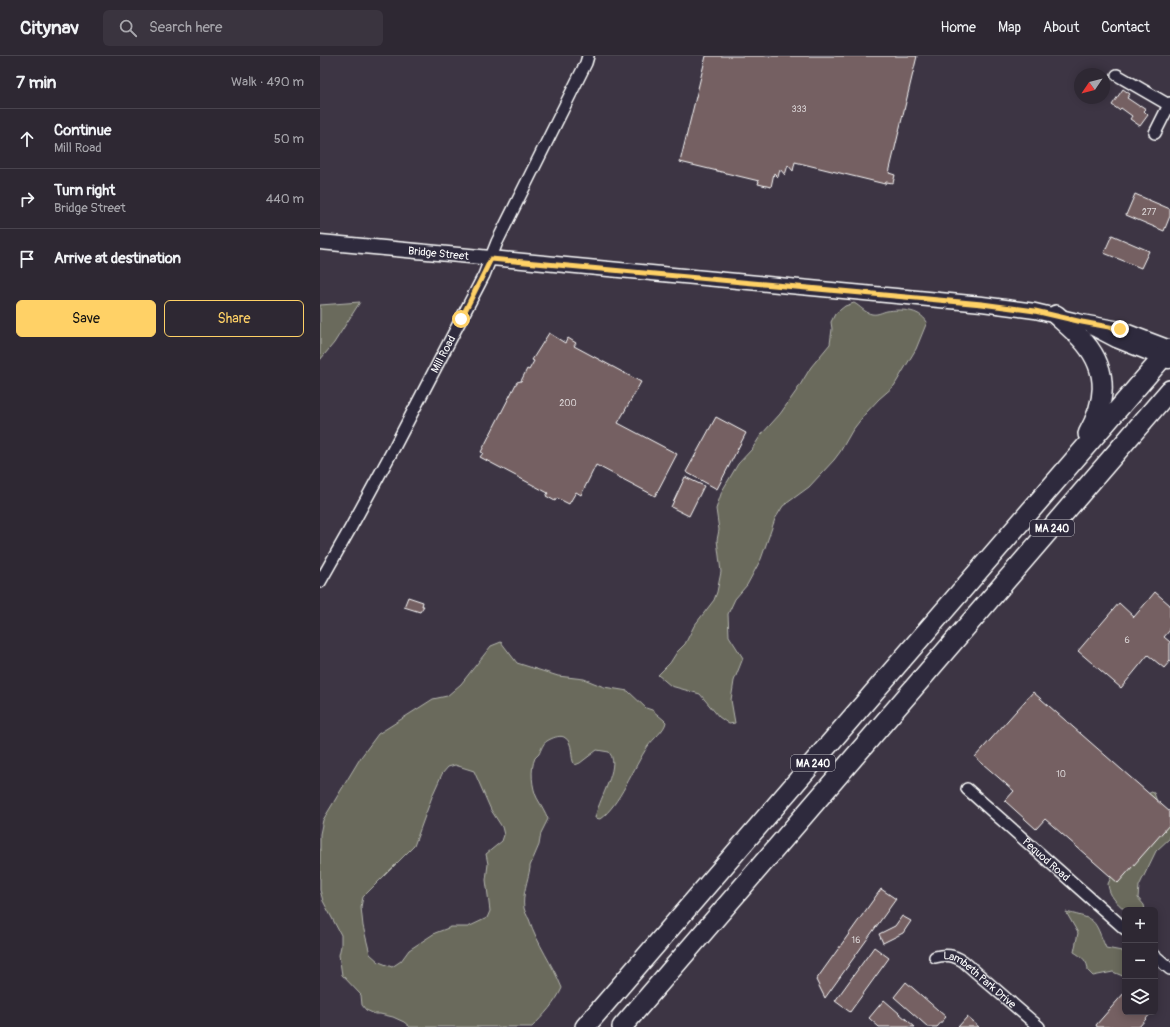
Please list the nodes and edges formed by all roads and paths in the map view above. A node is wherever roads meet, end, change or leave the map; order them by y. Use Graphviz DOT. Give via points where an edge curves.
graph roads {
  1 [pos="588,56"];
  2 [pos="1117,76"];
  3 [pos="1170,104"];
  4 [pos="1155,133"];
  5 [pos="320,242"];
  6 [pos="491,259"];
  7 [pos="1056,315"];
  8 [pos="1168,354"];
  9 [pos="1170,390"];
  10 [pos="1170,406"];
  11 [pos="1076,458"];
  12 [pos="1093,481"];
  13 [pos="320,582"];
  14 [pos="967,789"];
  15 [pos="1122,926"];
  16 [pos="935,957"];
  17 [pos="1158,959"];
  18 [pos="1170,969"];
  19 [pos="585,1027"];
  20 [pos="622,1027"];
  21 [pos="1039,1027"];
  1 -- 6 [label="street, Mill Road"];
  2 -- 3 [label="street"];
  3 -- 4 [label="street"];
  5 -- 6 [label="street, Bridge Street"];
  6 -- 7 [label="street, Bridge Street" via="982,304"];
  6 -- 13 [label="street, Mill Road" via="391,453"];
  7 -- 8 [label="street, Bridge Street" via="1082,322 1116,340"];
  7 -- 11 [label="highway" via="1091,350 1102,380 1098,414"];
  8 -- 11 [label="highway, MA 240"];
  9 -- 12 [label="highway, MA 240"];
  10 -- 12 [label="highway"];
  11 -- 19 [label="highway, MA 240"];
  12 -- 20 [label="highway, MA 240"];
  14 -- 15 [label="street, Pequod Road"];
  16 -- 21 [label="street, Lambeth Park Drive" via="951,955 963,961"];
  17 -- 18 [label="street"];
}
